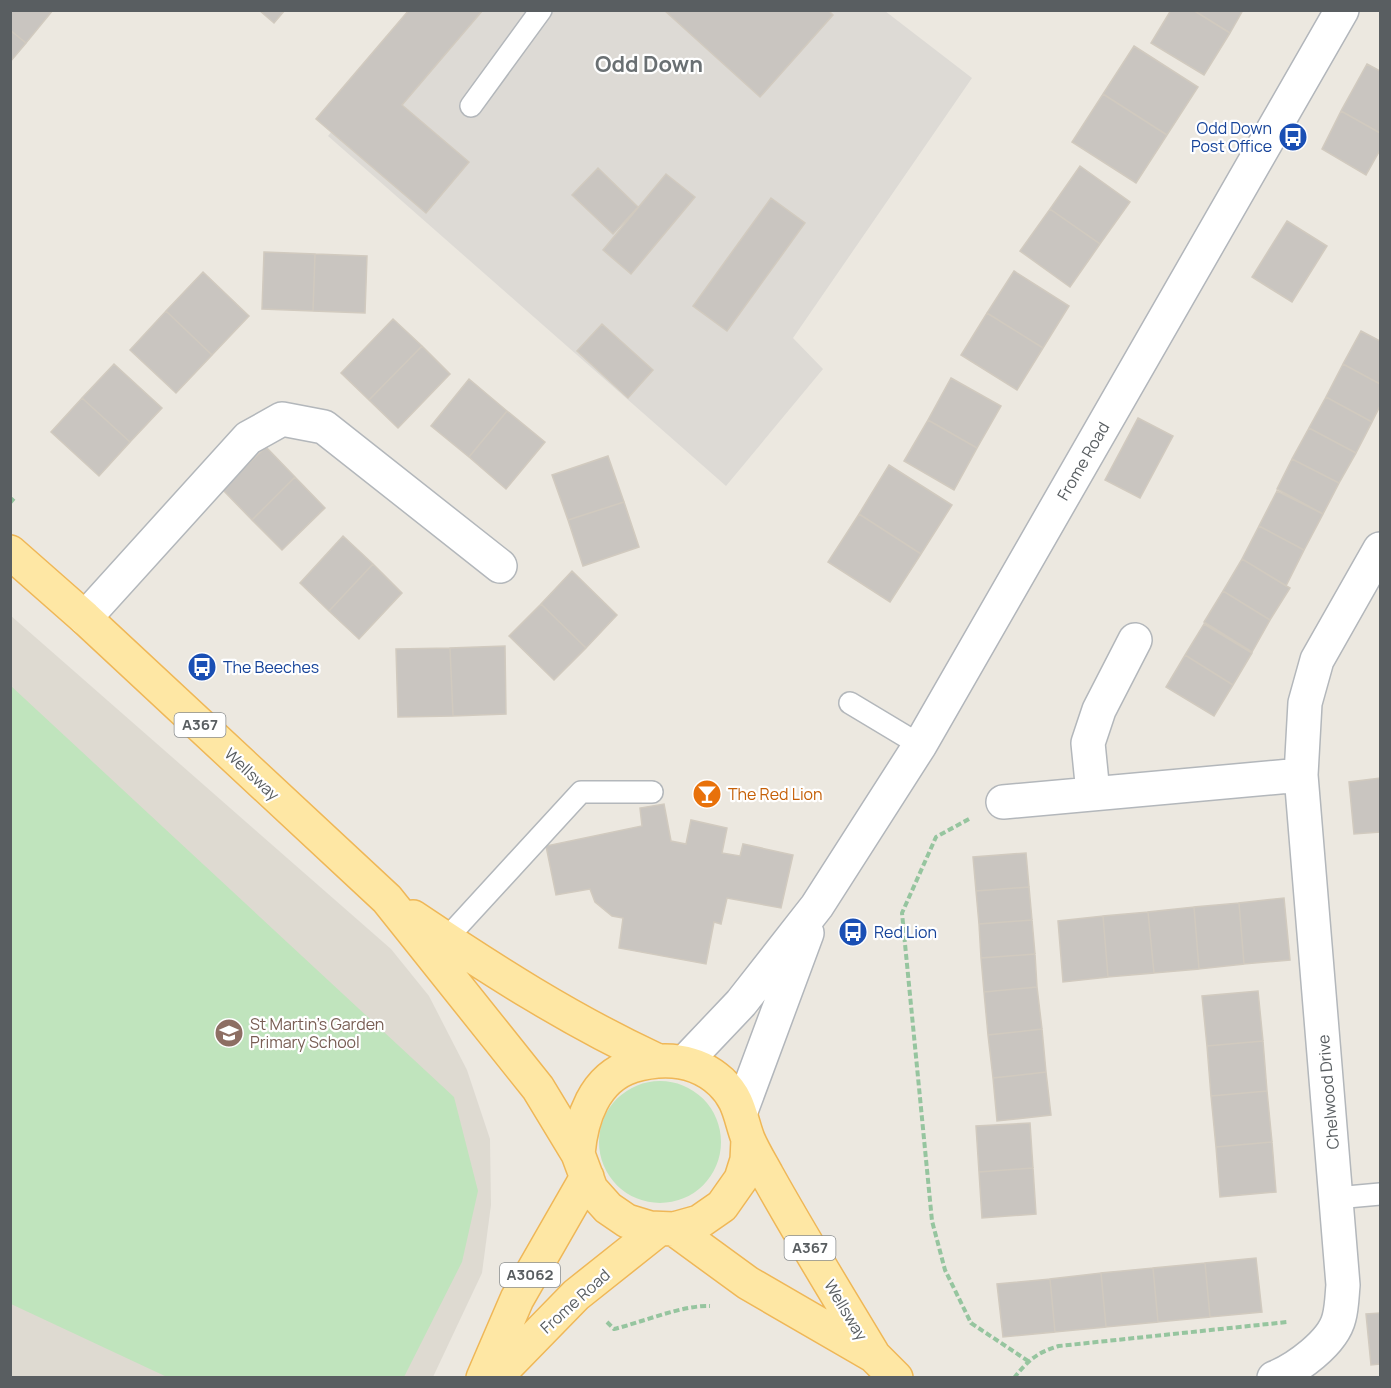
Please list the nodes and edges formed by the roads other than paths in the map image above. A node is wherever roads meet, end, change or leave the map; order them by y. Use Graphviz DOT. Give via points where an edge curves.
graph roads {
  1 [pos="542,10"];
  2 [pos="1342,10"];
  3 [pos="471,106"];
  4 [pos="1380,549"];
  5 [pos="10,552"];
  6 [pos="500,566"];
  7 [pos="86,618"];
  8 [pos="1135,640"];
  9 [pos="850,703"];
  10 [pos="920,745"];
  11 [pos="1302,775"];
  12 [pos="652,792"];
  13 [pos="1093,793"];
  14 [pos="1003,801"];
  15 [pos="387,899"];
  16 [pos="817,906"];
  17 [pos="446,939"];
  18 [pos="670,1061"];
  19 [pos="745,1125"];
  20 [pos="582,1165"];
  21 [pos="1380,1194"];
  22 [pos="1336,1198"];
  23 [pos="666,1229"];
  24 [pos="885,1366"];
  25 [pos="483,1377"];
  26 [pos="495,1377"];
  27 [pos="1274,1377"];
  1 -- 3 [label="lane"];
  2 -- 10 [label="street, Frome Road"];
  4 -- 11 [label="street, Chelwood Drive" via="1317,660 1305,703"];
  5 -- 7 [label="main road, Wellsway / A367"];
  6 -- 7 [label="street" via="324,427 282,419 248,438"];
  7 -- 15 [label="main road, Wellsway / A367"];
  8 -- 13 [label="street" via="1099,710 1088,743"];
  9 -- 10 [label="lane"];
  10 -- 16 [label="street, Frome Road"];
  11 -- 13 [label="street"];
  11 -- 22 [label="street, Chelwood Drive"];
  12 -- 17 [label="lane" via="581,792"];
  13 -- 14 [label="street"];
  15 -- 17 [label="main road, Wellsway / A367"];
  15 -- 20 [label="main road, Wellsway / A367" via="538,1088"];
  16 -- 18 [label="street, Frome Road" via="741,1003"];
  16 -- 19 [label="street, Frome Road"];
  17 -- 18 [label="main road, Wellsway / A367" via="597,1033"];
  18 -- 19 [label="main road, Wellsway" via="699,1067 722,1083"];
  18 -- 20 [label="main road" via="628,1067 592,1098 581,1126"];
  19 -- 23 [label="main road" via="747,1160 741,1179 722,1206 699,1222"];
  19 -- 24 [label="main road, Wellsway / A367"];
  20 -- 23 [label="main road, Wellsway" via="591,1189 608,1208 627,1221"];
  20 -- 25 [label="main road, A3062"];
  21 -- 22 [label="lane"];
  22 -- 27 [label="street, Chelwood Drive" via="1343,1285 1339,1320 1320,1346 1293,1370"];
  23 -- 24 [label="main road, Wellsway / A367"];
  23 -- 26 [label="main road, Frome Road / A3062" via="576,1295"];
}
